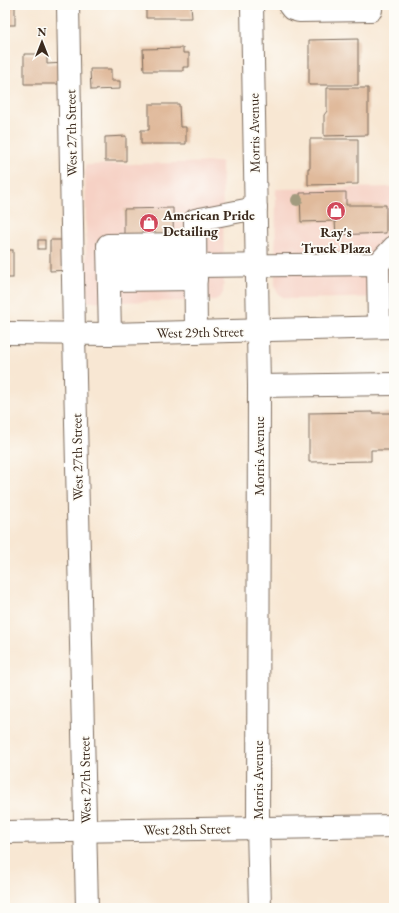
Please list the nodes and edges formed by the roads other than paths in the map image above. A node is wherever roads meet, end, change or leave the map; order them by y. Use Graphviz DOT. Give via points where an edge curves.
graph roads {
  1 [pos="68,5"];
  2 [pos="252,5"];
  3 [pos="289,5"];
  4 [pos="371,10"];
  5 [pos="256,208"];
  6 [pos="394,247"];
  7 [pos="196,263"];
  8 [pos="378,264"];
  9 [pos="257,265"];
  10 [pos="109,271"];
  11 [pos="387,327"];
  12 [pos="258,331"];
  13 [pos="196,332"];
  14 [pos="5,333"];
  15 [pos="74,334"];
  16 [pos="110,334"];
  17 [pos="394,384"];
  18 [pos="259,386"];
  19 [pos="394,826"];
  20 [pos="258,828"];
  21 [pos="86,831"];
  22 [pos="5,832"];
  23 [pos="87,908"];
  24 [pos="260,908"];
  1 -- 15 [label="street, West 27th Street"];
  2 -- 5 [label="street, Morris Avenue"];
  3 -- 4 [label="street" via="299,11"];
  5 -- 7 [label="street" via="195,220"];
  5 -- 9 [label="street, Morris Avenue"];
  6 -- 8 [label="street"];
  7 -- 9 [label="street"];
  7 -- 10 [label="street"];
  7 -- 10 [label="street" via="108,245"];
  7 -- 13 [label="street"];
  8 -- 9 [label="street"];
  8 -- 11 [label="street"];
  9 -- 12 [label="street, Morris Avenue"];
  10 -- 16 [label="street"];
  11 -- 12 [label="street, West 29th Street"];
  12 -- 13 [label="street, West 29th Street"];
  12 -- 18 [label="street, Morris Avenue"];
  13 -- 16 [label="street, West 29th Street"];
  14 -- 15 [label="street, West 29th Street"];
  15 -- 16 [label="street, West 29th Street"];
  15 -- 21 [label="street, West 27th Street"];
  17 -- 18 [label="street"];
  18 -- 20 [label="street, Morris Avenue"];
  19 -- 20 [label="street, West 28th Street"];
  20 -- 21 [label="street, West 28th Street"];
  20 -- 24 [label="street, Morris Avenue"];
  21 -- 22 [label="street, West 28th Street"];
  21 -- 23 [label="street, West 27th Street"];
}
